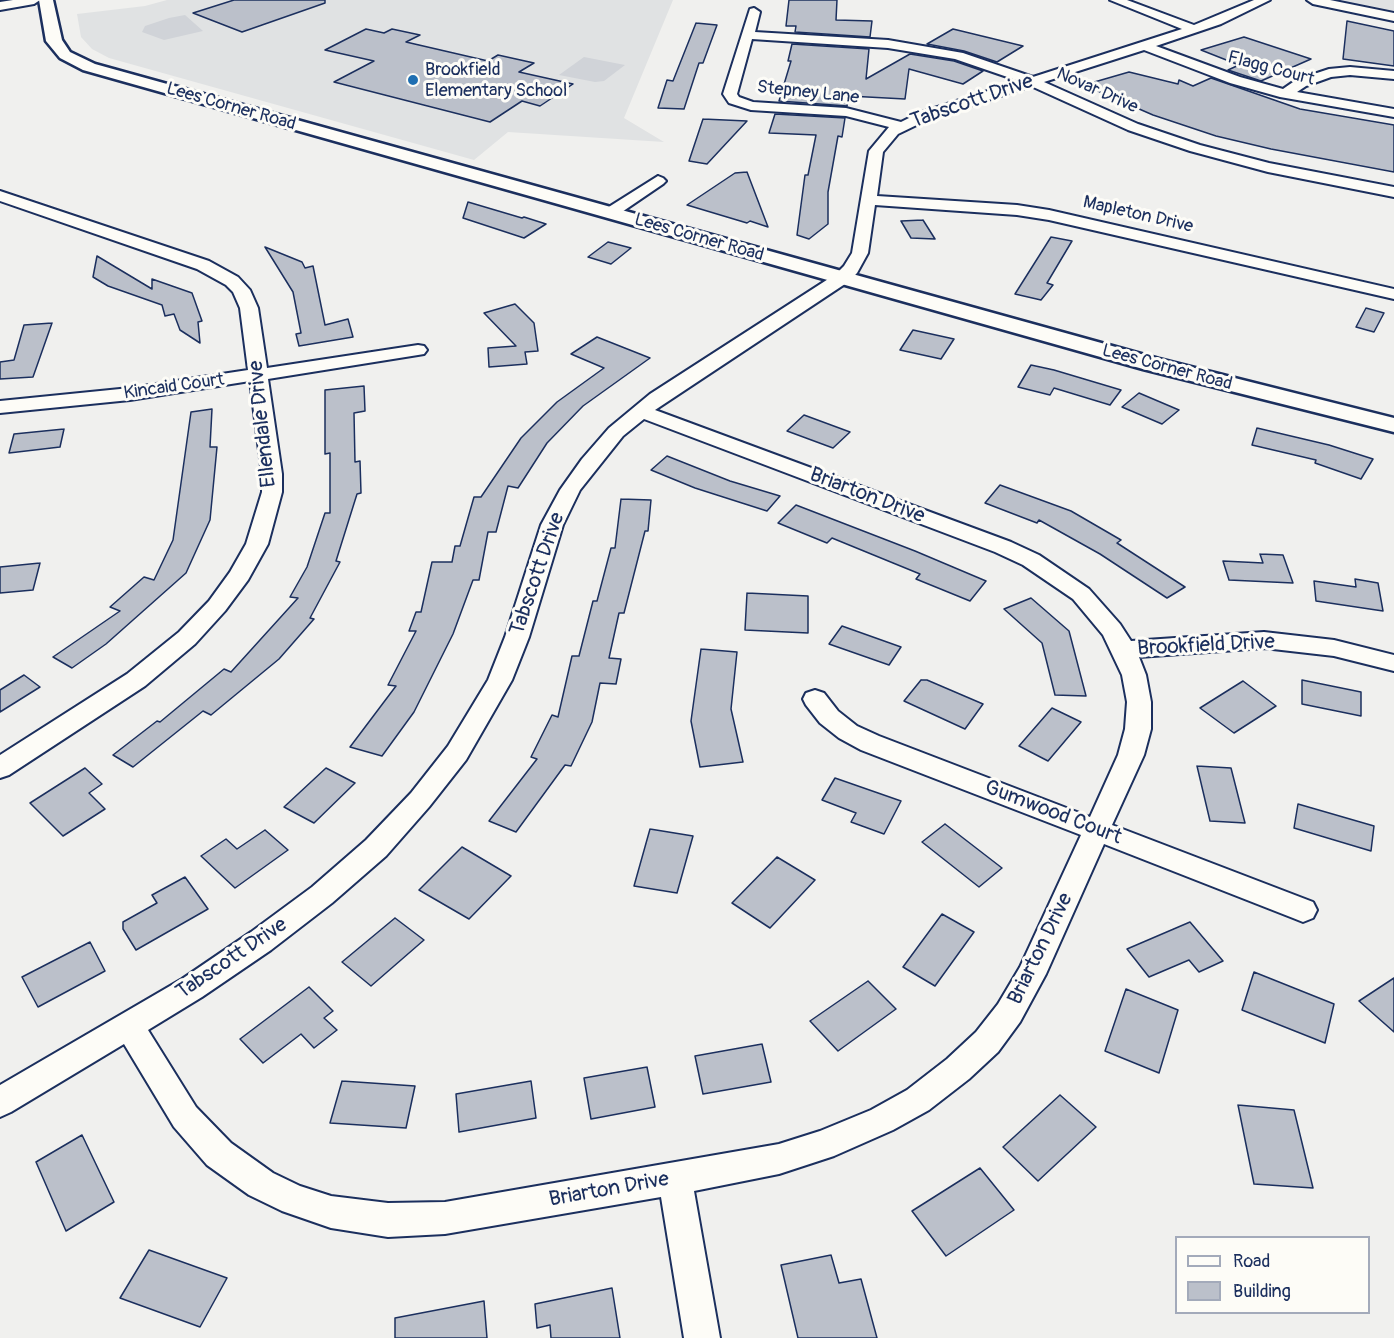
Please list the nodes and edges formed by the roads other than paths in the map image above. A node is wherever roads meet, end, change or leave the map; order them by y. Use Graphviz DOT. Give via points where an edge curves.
graph roads {
  1 [pos="34,0"];
  2 [pos="46,0"];
  3 [pos="1116,0"];
  4 [pos="1264,0"];
  5 [pos="1314,0"];
  6 [pos="0,6"];
  7 [pos="754,12"];
  8 [pos="1394,17"];
  9 [pos="1192,30"];
  10 [pos="747,35"];
  11 [pos="1144,46"];
  12 [pos="1394,75"];
  13 [pos="1031,81"];
  14 [pos="1285,94"];
  15 [pos="1394,113"];
  16 [pos="900,126"];
  17 [pos="658,181"];
  18 [pos="1394,192"];
  19 [pos="0,196"];
  20 [pos="869,200"];
  21 [pos="610,213"];
  22 [pos="842,278"];
  23 [pos="1394,294"];
  24 [pos="418,350"];
  25 [pos="259,375"];
  26 [pos="0,407"];
  27 [pos="640,411"];
  28 [pos="1394,425"];
  29 [pos="1124,650"];
  30 [pos="1394,663"];
  31 [pos="815,699"];
  32 [pos="0,768"];
  33 [pos="1097,829"];
  34 [pos="1303,910"];
  35 [pos="129,1025"];
  36 [pos="0,1102"];
  37 [pos="675,1179"];
  38 [pos="702,1338"];
  1 -- 6 [label="street"];
  2 -- 21 [label="street, Lees Corner Road" via="54,41 65,55 80,63"];
  3 -- 9 [label="street"];
  4 -- 9 [label="street, Tabscott Drive"];
  5 -- 8 [label="street"];
  7 -- 10 [label="street, Stepney Lane"];
  9 -- 11 [label="street, Tabscott Drive"];
  10 -- 13 [label="street, Novar Drive" via="924,48 977,61"];
  10 -- 16 [label="street, Stepney Lane" via="730,94 734,100 751,106 846,112"];
  11 -- 13 [label="street, Tabscott Drive"];
  11 -- 14 [label="street, Flagg Court" via="1234,80"];
  12 -- 14 [label="street" via="1329,73 1301,82"];
  13 -- 16 [label="street, Tabscott Drive"];
  13 -- 18 [label="street, Novar Drive" via="1133,127 1195,148"];
  14 -- 15 [label="street, Flagg Court"];
  16 -- 20 [label="street, Tabscott Drive" via="876,151"];
  17 -- 21 [label="street"];
  19 -- 25 [label="street, Ellendale Drive" via="221,273 247,300"];
  20 -- 22 [label="street, Tabscott Drive" via="860,253"];
  20 -- 23 [label="street, Mapleton Drive" via="1049,215"];
  21 -- 22 [label="street, Lees Corner Road"];
  22 -- 27 [label="street, Tabscott Drive"];
  22 -- 28 [label="street, Lees Corner Road" via="1244,389"];
  24 -- 25 [label="street, Kincaid Court"];
  25 -- 26 [label="street, Kincaid Court" via="130,394"];
  25 -- 32 [label="street, Ellendale Drive" via="272,492 257,544 240,574 217,606 163,659"];
  27 -- 29 [label="street, Briarton Drive" via="1031,560 1081,594 1106,621"];
  27 -- 35 [label="street, Tabscott Drive" via="616,432 570,490 552,525 500,680 457,753 420,800 376,848 322,895 192,988"];
  29 -- 30 [label="street, Brookfield Drive" via="1264,640 1334,648"];
  29 -- 33 [label="street, Briarton Drive" via="1139,702 1138,729 1131,755"];
  31 -- 33 [label="street, Gumwood Court" via="829,717 870,743"];
  33 -- 34 [label="street, Gumwood Court"];
  33 -- 37 [label="street, Briarton Drive" via="1010,1013 958,1069 918,1100 823,1145 779,1159"];
  35 -- 36 [label="street, Tabscott Drive"];
  35 -- 37 [label="street, Briarton Drive" via="185,1117 219,1154 261,1184 331,1212 388,1220 445,1218"];
  37 -- 38 [label="street"];
}
